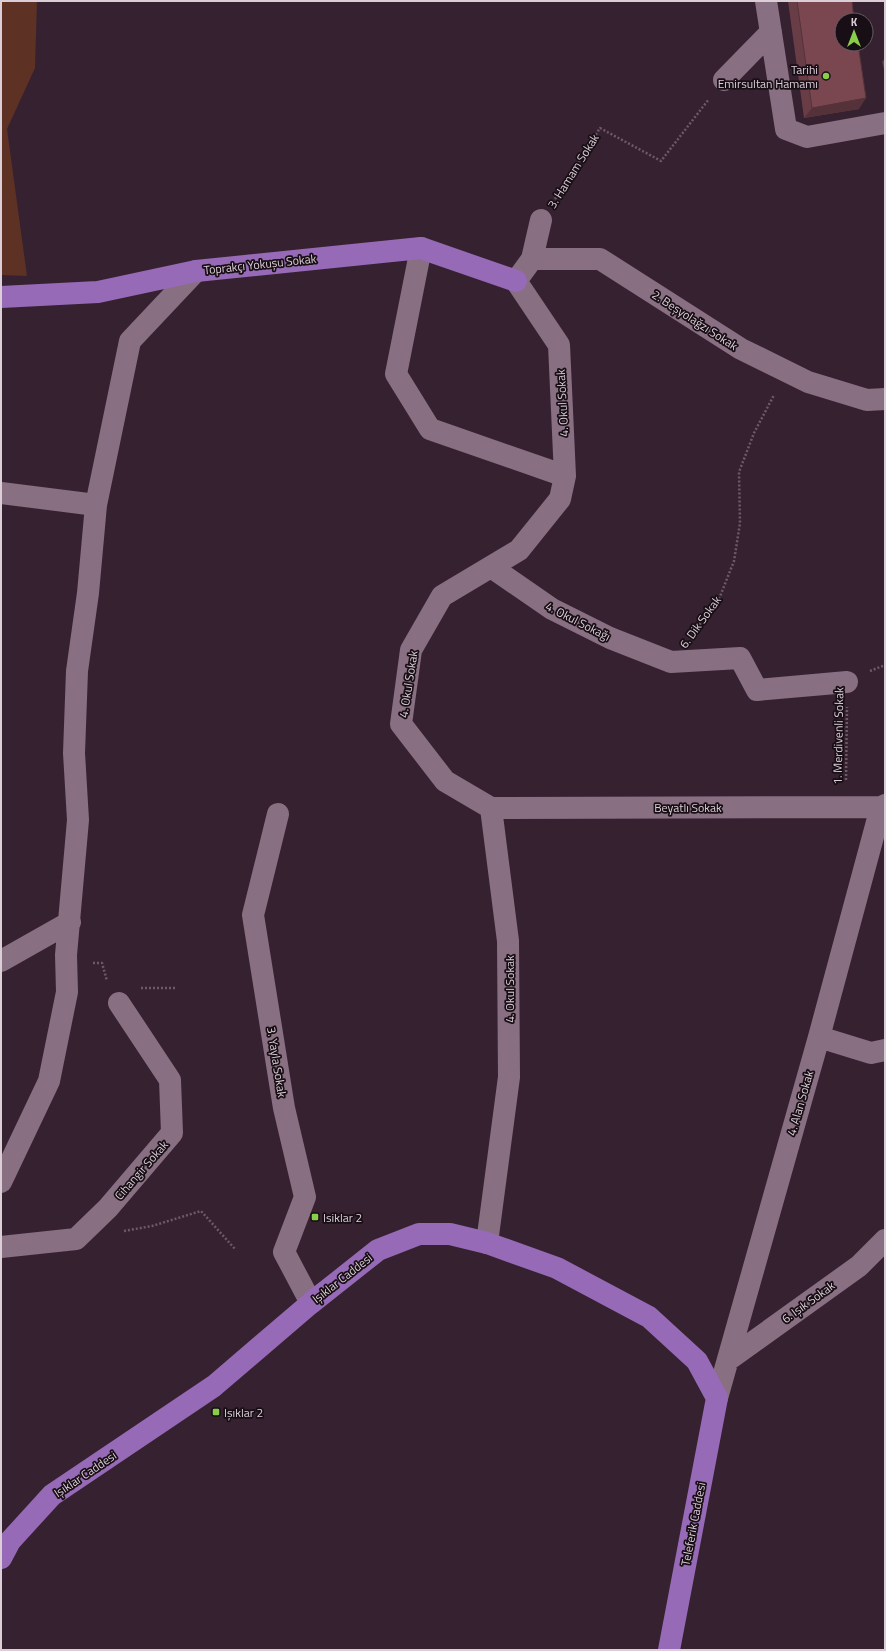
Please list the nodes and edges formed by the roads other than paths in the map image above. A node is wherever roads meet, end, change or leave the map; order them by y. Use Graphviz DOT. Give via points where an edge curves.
graph roads {
  1 [pos="766,1"];
  2 [pos="771,32"];
  3 [pos="724,80"];
  4 [pos="884,129"];
  5 [pos="541,220"];
  6 [pos="421,248"];
  7 [pos="532,259"];
  8 [pos="196,271"];
  9 [pos="516,280"];
  10 [pos="1,296"];
  11 [pos="885,399"];
  12 [pos="565,476"];
  13 [pos="1,493"];
  14 [pos="96,505"];
  15 [pos="491,566"];
  16 [pos="671,662"];
  17 [pos="847,682"];
  18 [pos="883,806"];
  19 [pos="491,808"];
  20 [pos="278,814"];
  21 [pos="70,922"];
  22 [pos="1,961"];
  23 [pos="119,1003"];
  24 [pos="819,1037"];
  25 [pos="885,1050"];
  26 [pos="1,1182"];
  27 [pos="885,1240"];
  28 [pos="487,1243"];
  29 [pos="1,1247"];
  30 [pos="311,1303"];
  31 [pos="728,1360"];
  32 [pos="717,1398"];
  33 [pos="1,1558"];
  34 [pos="669,1650"];
  1 -- 2 [label="street"];
  2 -- 3 [label="street"];
  2 -- 4 [label="street" via="786,129 807,137"];
  5 -- 7 [label="street, 3. Hamam Sokak"];
  6 -- 8 [label="main road, Toprakçı Yokuşu Sokak"];
  6 -- 9 [label="main road, Toprakçı Yokuşu Sokak"];
  6 -- 12 [label="street" via="396,374 430,429"];
  7 -- 9 [label="street"];
  7 -- 11 [label="street, 2. Beşyolağzı Sokak" via="600,259 741,350 808,382 867,400"];
  8 -- 10 [label="main road, Toprakçı Yokuşu Sokak" via="98,292"];
  8 -- 14 [label="street" via="130,341"];
  9 -- 12 [label="street, 4. Okul Sokak" via="559,345"];
  12 -- 15 [label="street, 4. Okul Sokak" via="560,499 519,550"];
  13 -- 14 [label="street"];
  14 -- 21 [label="street" via="88,593 77,671 74,752 78,820"];
  15 -- 16 [label="street, 4. Okul Sokağı" via="552,609 610,638"];
  15 -- 19 [label="street, 4. Okul Sokak" via="442,596 411,650 401,724 445,781"];
  16 -- 17 [label="street, 6. Dik Sokak" via="740,658 757,690"];
  18 -- 19 [label="street, Beyatlı Sokak"];
  18 -- 24 [label="street, 4. Alan Sokak"];
  19 -- 28 [label="street, 4. Okul Sokak" via="508,941 509,1077"];
  20 -- 30 [label="street, 3. Yayla Sokak" via="253,915 284,1108 305,1197 284,1252"];
  21 -- 22 [label="street"];
  21 -- 26 [label="street" via="66,954 67,992 49,1081"];
  23 -- 29 [label="street, Cihangir Sokak" via="170,1080 172,1133 108,1208 76,1239"];
  24 -- 25 [label="street" via="871,1053"];
  24 -- 31 [label="street, 4. Alan Sokak"];
  27 -- 31 [label="street, 6. Işık Sokak" via="859,1266"];
  28 -- 30 [label="main road, Işıklar Caddesi" via="450,1234 419,1234 378,1250"];
  28 -- 32 [label="main road, Işıklar Caddesi" via="557,1268 649,1317 697,1361"];
  30 -- 33 [label="main road, Işıklar Caddesi" via="214,1386 52,1495 10,1541"];
  31 -- 32 [label="street, 4. Alan Sokak"];
  32 -- 34 [label="main road, Teleferik Caddesi"];
}
